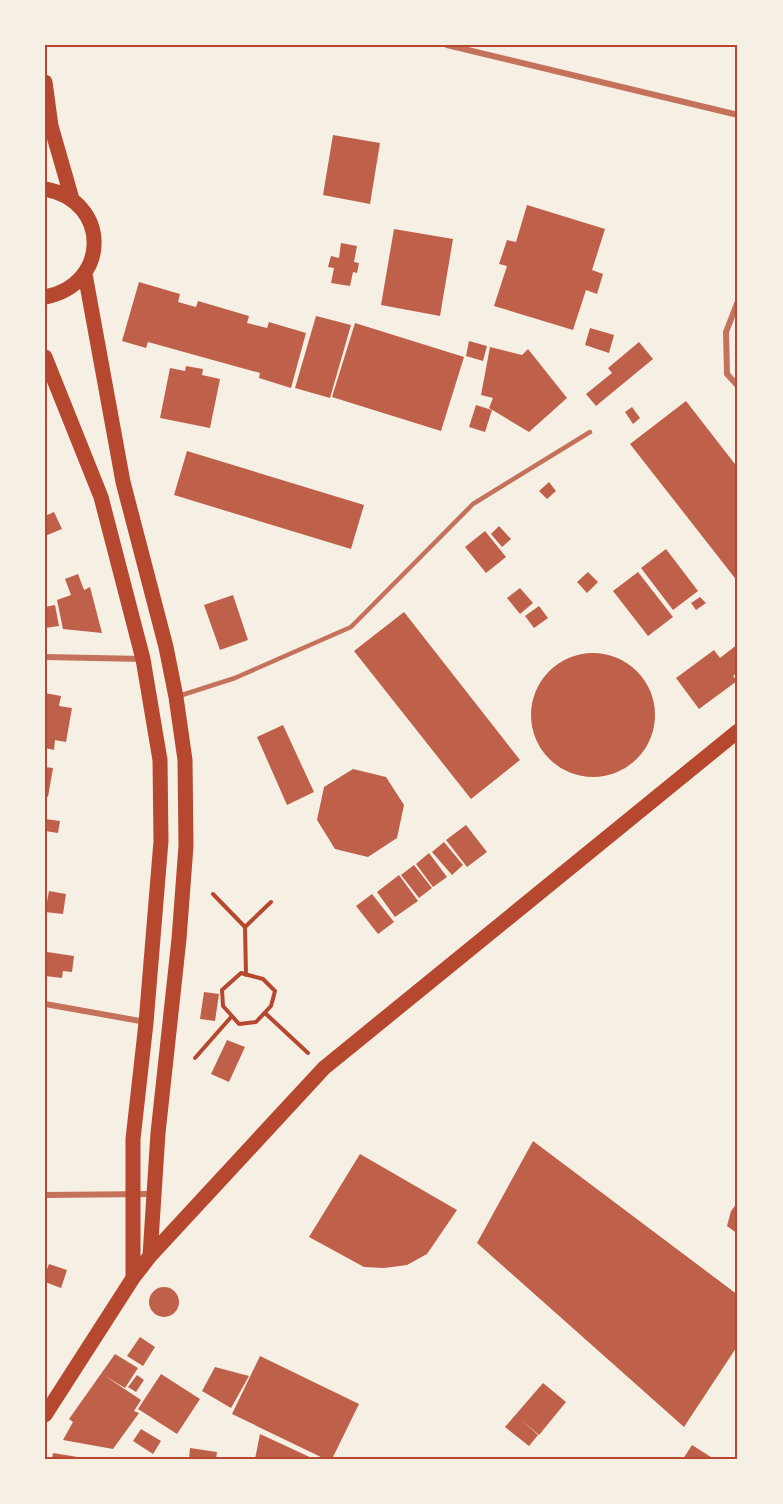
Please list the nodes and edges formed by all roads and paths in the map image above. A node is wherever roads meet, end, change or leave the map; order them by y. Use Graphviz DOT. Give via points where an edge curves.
graph roads {
  1 [pos="447,45"];
  2 [pos="45,82"];
  3 [pos="738,115"];
  4 [pos="45,189"];
  5 [pos="72,199"];
  6 [pos="85,274"];
  7 [pos="45,297"];
  8 [pos="738,301"];
  9 [pos="45,357"];
  10 [pos="49,371"];
  11 [pos="738,386"];
  12 [pos="590,432"];
  13 [pos="45,657"];
  14 [pos="143,659"];
  15 [pos="176,697"];
  16 [pos="738,731"];
  17 [pos="213,894"];
  18 [pos="271,902"];
  19 [pos="245,927"];
  20 [pos="246,975"];
  21 [pos="45,1004"];
  22 [pos="265,1013"];
  23 [pos="232,1016"];
  24 [pos="146,1023"];
  25 [pos="195,1058"];
  26 [pos="324,1068"];
  27 [pos="153,1194"];
  28 [pos="45,1195"];
  29 [pos="132,1195"];
  30 [pos="150,1256"];
  31 [pos="133,1278"];
  32 [pos="45,1415"];
  1 -- 3 [label="street"];
  2 -- 5 [label="main road" via="51,126"];
  4 -- 5 [label="main road"];
  5 -- 6 [label="main road" via="84,211 95,242"];
  6 -- 7 [label="main road" via="74,286"];
  6 -- 15 [label="main road" via="123,482"];
  8 -- 11 [label="street" via="726,333 728,374"];
  9 -- 10 [label="main road"];
  10 -- 14 [label="main road" via="100,497"];
  12 -- 15 [label="lane" via="472,504 351,627 235,678"];
  13 -- 14 [label="street"];
  14 -- 24 [label="main road" via="160,760 161,841"];
  15 -- 27 [label="main road" via="185,760 186,846"];
  16 -- 26 [label="main road"];
  17 -- 19 [label="path"];
  18 -- 19 [label="path"];
  19 -- 20 [label="path"];
  20 -- 22 [label="path" via="263,979 275,991"];
  20 -- 23 [label="path" via="241,973 222,990 223,1006"];
  21 -- 24 [label="street"];
  22 -- 23 [label="path" via="256,1022 239,1024"];
  22 -- 26 [label="path"];
  23 -- 25 [label="path"];
  24 -- 29 [label="main road" via="133,1139"];
  26 -- 30 [label="main road"];
  27 -- 29 [label="street"];
  27 -- 30 [label="main road"];
  28 -- 29 [label="street"];
  29 -- 31 [label="main road"];
  30 -- 31 [label="main road"];
  31 -- 32 [label="main road"];
}
